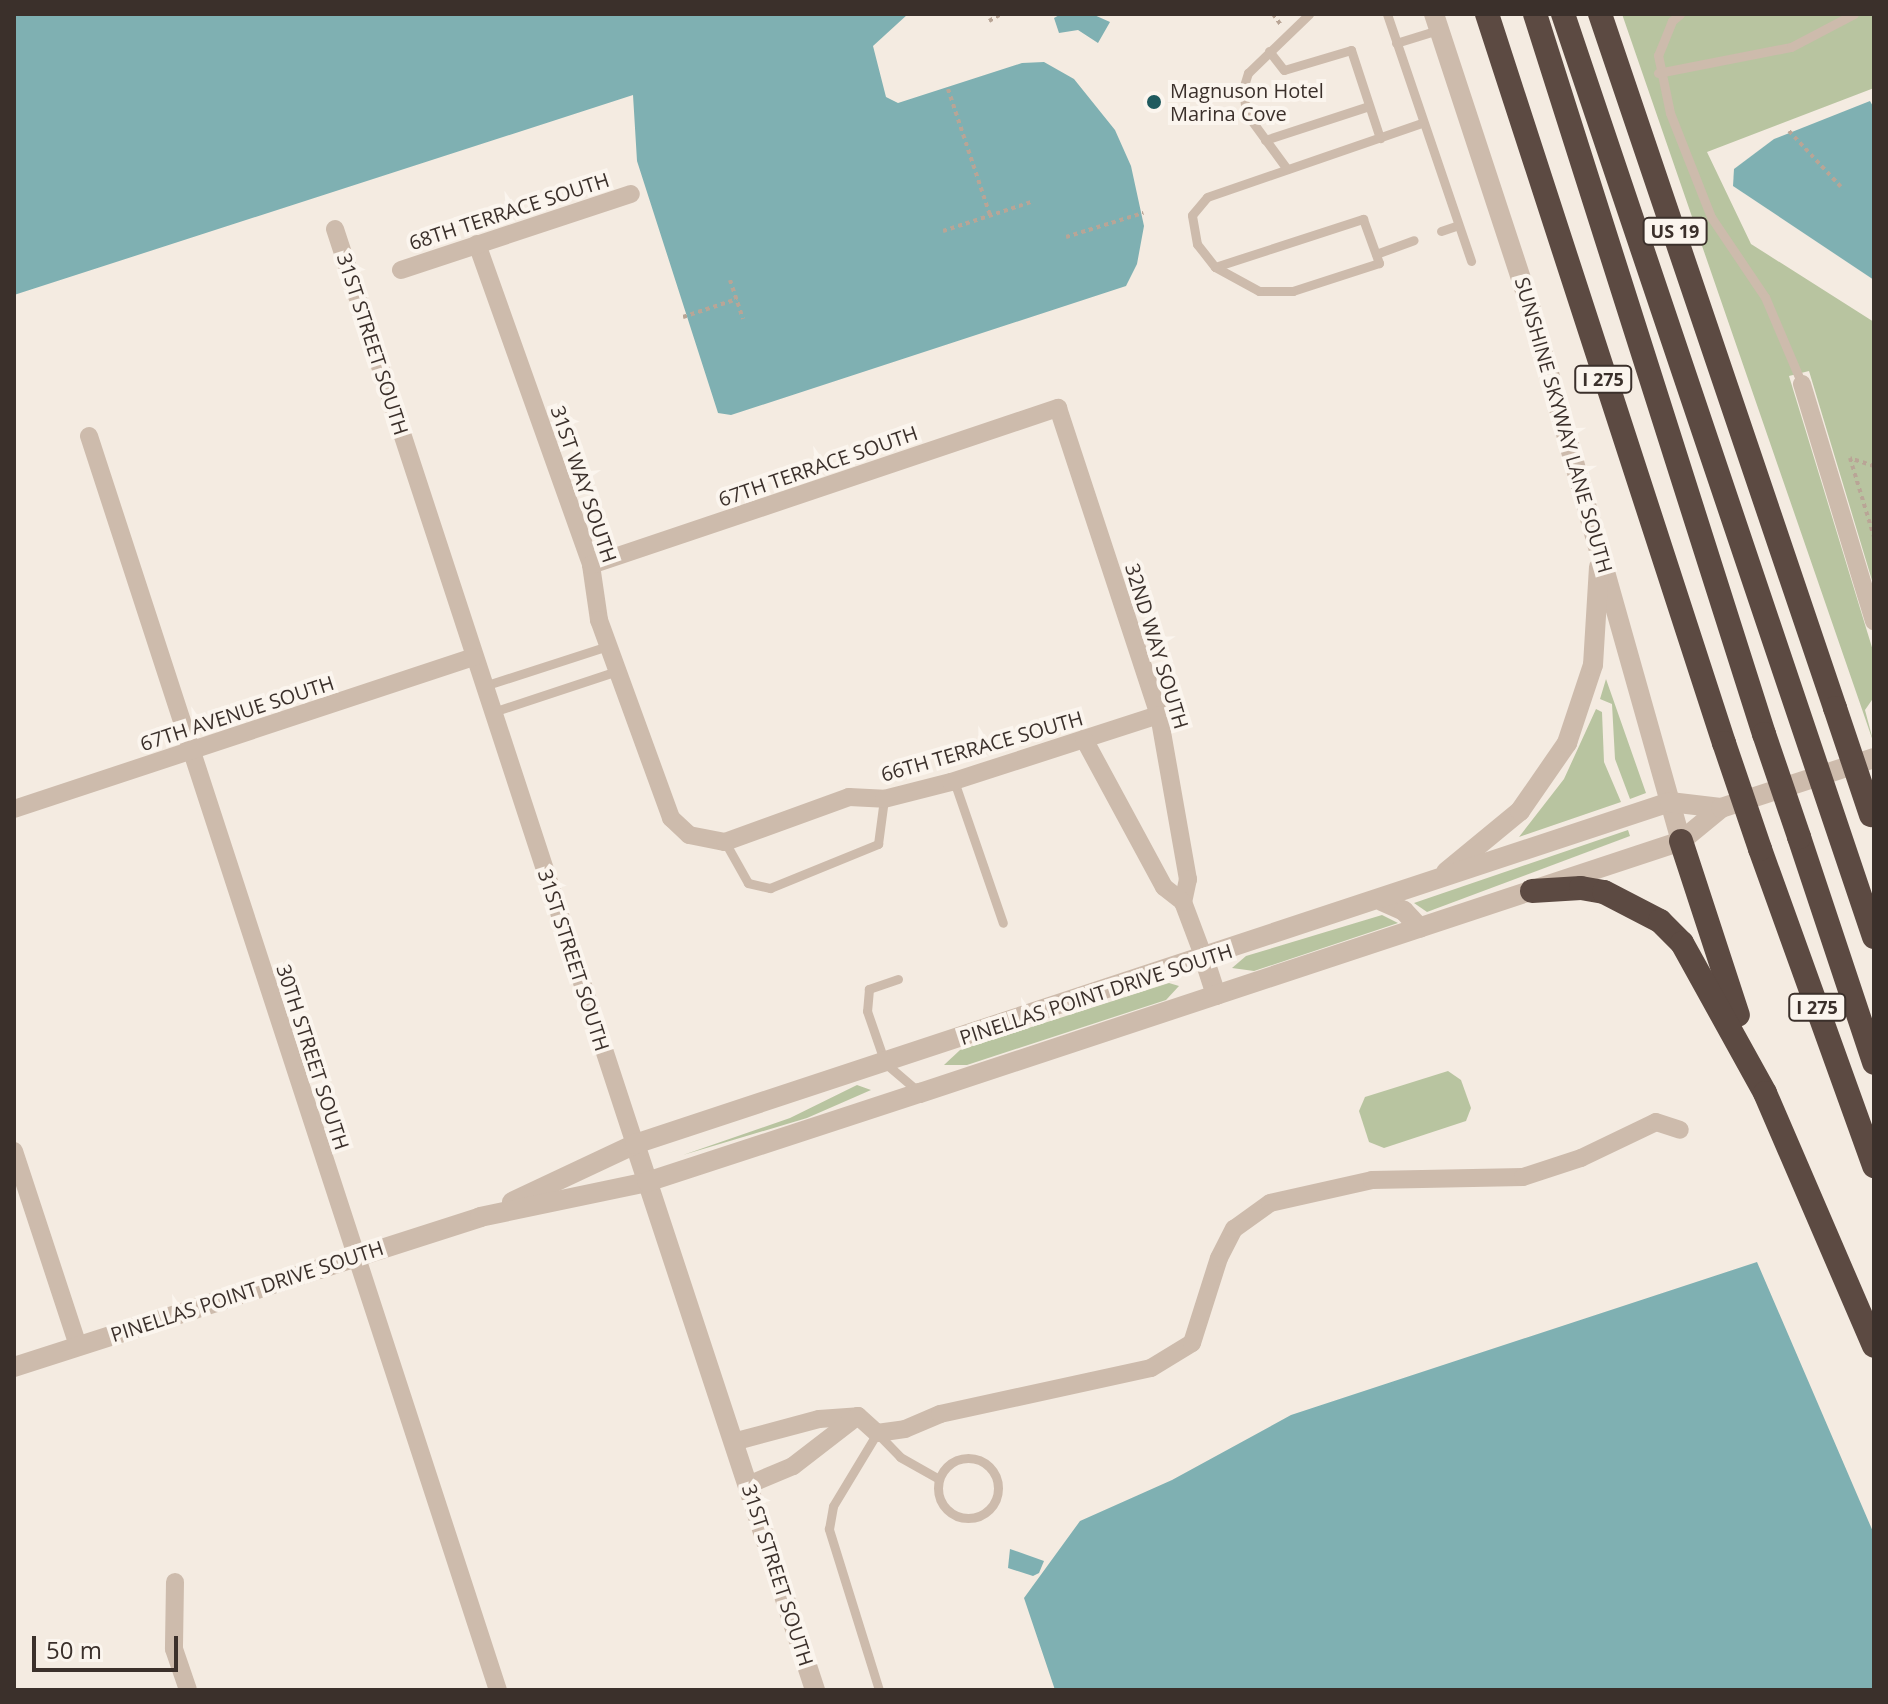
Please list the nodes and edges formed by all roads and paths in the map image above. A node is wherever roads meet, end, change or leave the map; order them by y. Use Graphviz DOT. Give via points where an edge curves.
graph roads {
  1 [pos="1001,14"];
  2 [pos="1305,14"];
  3 [pos="1387,14"];
  4 [pos="1487,14"];
  5 [pos="1535,14"];
  6 [pos="1563,14"];
  7 [pos="1600,14"];
  8 [pos="1680,14"];
  9 [pos="1854,14"];
  10 [pos="989,21"];
  11 [pos="1436,22"];
  12 [pos="1396,43"];
  13 [pos="1269,51"];
  14 [pos="1658,73"];
  15 [pos="948,89"];
  16 [pos="1369,106"];
  17 [pos="1422,123"];
  18 [pos="1789,131"];
  19 [pos="1380,138"];
  20 [pos="1265,140"];
  21 [pos="1287,169"];
  22 [pos="1841,187"];
  23 [pos="631,194"];
  24 [pos="1031,202"];
  25 [pos="1143,213"];
  26 [pos="990,215"];
  27 [pos="1458,225"];
  28 [pos="335,229"];
  29 [pos="943,231"];
  30 [pos="1441,231"];
  31 [pos="1066,237"];
  32 [pos="1414,240"];
  33 [pos="477,244"];
  34 [pos="1376,254"];
  35 [pos="1471,261"];
  36 [pos="1215,267"];
  37 [pos="401,270"];
  38 [pos="730,280"];
  39 [pos="737,299"];
  40 [pos="683,317"];
  41 [pos="743,319"];
  42 [pos="1802,384"];
  43 [pos="1058,408"];
  44 [pos="89,436"];
  45 [pos="1874,466"];
  46 [pos="1873,526"];
  47 [pos="1874,537"];
  48 [pos="1601,547"];
  49 [pos="591,565"];
  50 [pos="1874,621"];
  51 [pos="608,646"];
  52 [pos="474,657"];
  53 [pos="617,671"];
  54 [pos="484,686"];
  55 [pos="493,712"];
  56 [pos="1159,715"];
  57 [pos="1084,739"];
  58 [pos="190,752"];
  59 [pos="1874,758"];
  60 [pos="1819,776"];
  61 [pos="954,781"];
  62 [pos="884,799"];
  63 [pos="1670,802"];
  64 [pos="1721,808"];
  65 [pos="14,809"];
  66 [pos="1872,820"];
  67 [pos="1681,841"];
  68 [pos="725,842"];
  69 [pos="1183,849"];
  70 [pos="1150,860"];
  71 [pos="1418,889"];
  72 [pos="1532,891"];
  73 [pos="1382,901"];
  74 [pos="1183,902"];
  75 [pos="1003,923"];
  76 [pos="1420,928"];
  77 [pos="1874,937"];
  78 [pos="1204,958"];
  79 [pos="898,979"];
  80 [pos="1216,995"];
  81 [pos="885,1063"];
  82 [pos="1874,1063"];
  83 [pos="920,1093"];
  84 [pos="1765,1093"];
  85 [pos="1680,1130"];
  86 [pos="635,1144"];
  87 [pos="14,1151"];
  88 [pos="1874,1166"];
  89 [pos="647,1182"];
  90 [pos="480,1217"];
  91 [pos="355,1256"];
  92 [pos="78,1346"];
  93 [pos="1874,1346"];
  94 [pos="14,1367"];
  95 [pos="858,1416"];
  96 [pos="877,1433"];
  97 [pos="733,1442"];
  98 [pos="939,1479"];
  99 [pos="748,1485"];
  100 [pos="175,1582"];
  101 [pos="188,1690"];
  102 [pos="498,1690"];
  103 [pos="815,1690"];
  104 [pos="879,1690"];
  1 -- 10 [label="path"];
  2 -- 13 [label="lane"];
  3 -- 12 [label="lane"];
  4 -- 88 [label="highway, I 275, bridge" via="1724,743"];
  5 -- 82 [label="highway, I 275, bridge"];
  6 -- 60 [label="highway"];
  7 -- 66 [label="highway, US 19, bridge"];
  8 -- 14 [label="lane" via="1662,40"];
  9 -- 14 [label="lane" via="1791,47"];
  11 -- 12 [label="lane"];
  11 -- 48 [label="street, SUNSHINE SKYWAY LANE SOUTH" via="1530,306"];
  12 -- 17 [label="lane"];
  13 -- 16 [label="lane" via="1284,70 1351,50"];
  13 -- 20 [label="lane" via="1248,73 1243,89 1246,113"];
  14 -- 42 [label="lane" via="1711,217 1765,297"];
  15 -- 26 [label="path"];
  16 -- 19 [label="lane"];
  16 -- 20 [label="lane"];
  17 -- 19 [label="lane"];
  17 -- 27 [label="lane"];
  18 -- 22 [label="path"];
  19 -- 21 [label="lane"];
  20 -- 21 [label="lane"];
  21 -- 36 [label="lane" via="1207,197 1192,215 1197,244"];
  23 -- 33 [label="street, 68TH TERRACE SOUTH"];
  24 -- 26 [label="path"];
  25 -- 31 [label="path"];
  26 -- 29 [label="path"];
  27 -- 30 [label="lane"];
  27 -- 35 [label="lane"];
  28 -- 52 [label="street, 31ST STREET SOUTH"];
  32 -- 34 [label="lane"];
  33 -- 37 [label="street, 68TH TERRACE SOUTH"];
  33 -- 49 [label="street, 31ST WAY SOUTH"];
  34 -- 36 [label="lane" via="1379,263 1293,291 1259,291"];
  34 -- 36 [label="lane" via="1363,219"];
  38 -- 39 [label="path"];
  39 -- 40 [label="path"];
  39 -- 41 [label="path"];
  42 -- 50 [label="street"];
  43 -- 49 [label="street, 67TH TERRACE SOUTH"];
  43 -- 56 [label="street, 32ND WAY SOUTH"];
  44 -- 58 [label="street, 30TH STREET SOUTH"];
  45 -- 46 [label="path" via="1850,458"];
  46 -- 47 [label="path"];
  48 -- 63 [label="street, SUNSHINE SKYWAY LANE SOUTH"];
  48 -- 71 [label="street" via="1593,665 1559,758 1501,830"];
  49 -- 51 [label="street, 31ST WAY SOUTH"];
  51 -- 53 [label="street, 31ST WAY SOUTH"];
  51 -- 54 [label="lane"];
  52 -- 54 [label="street, 31ST STREET SOUTH"];
  52 -- 58 [label="street, 67TH AVENUE SOUTH"];
  53 -- 55 [label="lane"];
  53 -- 68 [label="street, 31ST WAY SOUTH" via="671,818 689,835"];
  54 -- 55 [label="street, 31ST STREET SOUTH"];
  55 -- 86 [label="street, 31ST STREET SOUTH"];
  56 -- 57 [label="street, 66TH TERRACE SOUTH"];
  56 -- 69 [label="street, 32ND WAY SOUTH"];
  57 -- 61 [label="street, 66TH TERRACE SOUTH"];
  57 -- 70 [label="street, 32ND WAY SOUTH"];
  58 -- 65 [label="street, 67TH AVENUE SOUTH"];
  58 -- 91 [label="street, 30TH STREET SOUTH"];
  59 -- 60 [label="street, PINELLAS POINT DRIVE SOUTH"];
  60 -- 64 [label="street, PINELLAS POINT DRIVE SOUTH"];
  60 -- 77 [label="highway"];
  61 -- 62 [label="street, 66TH TERRACE SOUTH"];
  61 -- 75 [label="lane"];
  62 -- 68 [label="street, 66TH TERRACE SOUTH" via="849,797"];
  62 -- 68 [label="lane" via="878,844 770,888 748,883"];
  63 -- 64 [label="street, PINELLAS POINT DRIVE SOUTH"];
  63 -- 67 [label="street, SUNSHINE SKYWAY LANE SOUTH"];
  63 -- 71 [label="street, PINELLAS POINT DRIVE SOUTH"];
  64 -- 67 [label="street, PINELLAS POINT DRIVE SOUTH"];
  67 -- 72 [label="street, PINELLAS POINT DRIVE SOUTH"];
  67 -- 84 [label="highway"];
  69 -- 70 [label="street"];
  69 -- 74 [label="street, 32ND WAY SOUTH" via="1188,879"];
  70 -- 74 [label="street, 32ND WAY SOUTH" via="1164,887"];
  71 -- 73 [label="street, PINELLAS POINT DRIVE SOUTH"];
  72 -- 76 [label="street, PINELLAS POINT DRIVE SOUTH"];
  72 -- 84 [label="highway" via="1604,892 1660,921 1702,971"];
  73 -- 76 [label="street" via="1404,911"];
  73 -- 78 [label="street, PINELLAS POINT DRIVE SOUTH"];
  74 -- 78 [label="street, 32ND WAY SOUTH"];
  76 -- 80 [label="street, PINELLAS POINT DRIVE SOUTH"];
  78 -- 80 [label="street"];
  78 -- 81 [label="street, PINELLAS POINT DRIVE SOUTH"];
  79 -- 81 [label="lane" via="869,989 865,999"];
  80 -- 83 [label="street, PINELLAS POINT DRIVE SOUTH"];
  81 -- 83 [label="lane"];
  81 -- 86 [label="street, PINELLAS POINT DRIVE SOUTH"];
  83 -- 89 [label="street, PINELLAS POINT DRIVE SOUTH"];
  84 -- 93 [label="highway"];
  85 -- 96 [label="street" via="1656,1122 1581,1158 1523,1177 1372,1180 1270,1203 1234,1229 1219,1258 1192,1343 1151,1368"];
  86 -- 89 [label="street, 31ST STREET SOUTH"];
  86 -- 90 [label="street, PINELLAS POINT DRIVE SOUTH"];
  87 -- 92 [label="street"];
  89 -- 90 [label="street, PINELLAS POINT DRIVE SOUTH"];
  89 -- 97 [label="street, 31ST STREET SOUTH"];
  90 -- 91 [label="street, PINELLAS POINT DRIVE SOUTH"];
  91 -- 92 [label="street, PINELLAS POINT DRIVE SOUTH"];
  91 -- 102 [label="street, 30TH STREET SOUTH"];
  92 -- 94 [label="street, PINELLAS POINT DRIVE SOUTH"];
  95 -- 96 [label="street"];
  95 -- 97 [label="street" via="819,1419"];
  95 -- 99 [label="street" via="793,1466"];
  96 -- 98 [label="lane" via="900,1457"];
  96 -- 104 [label="lane" via="833,1506 829,1529"];
  97 -- 99 [label="street, 31ST STREET SOUTH"];
  98 -- 98 [label="lane" via="958,1459 977,1458 997,1478 997,1498 974,1518 953,1515 940,1499"];
  99 -- 103 [label="street, 31ST STREET SOUTH"];
  100 -- 101 [label="street" via="174,1649"];
}
